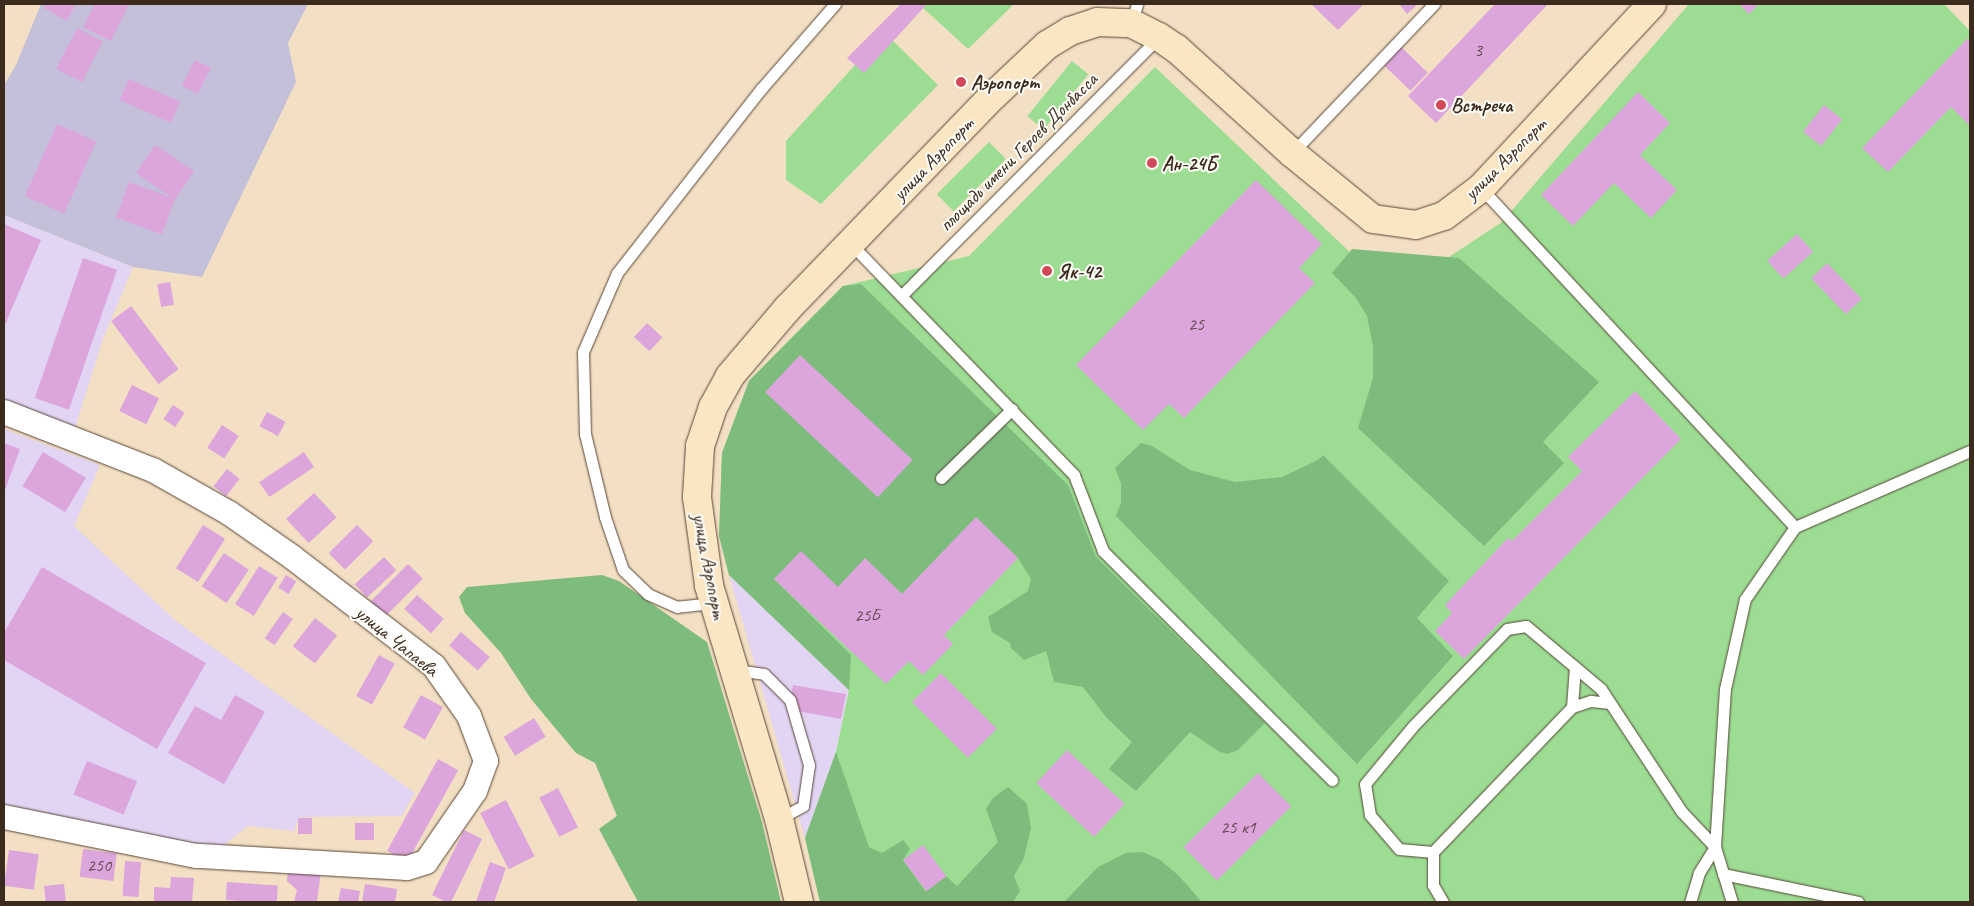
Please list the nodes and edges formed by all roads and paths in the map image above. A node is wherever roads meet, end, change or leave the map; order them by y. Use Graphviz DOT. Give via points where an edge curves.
graph roads {
  1 [pos="835,4"];
  2 [pos="1434,4"];
  3 [pos="1652,4"];
  4 [pos="1134,13"];
  5 [pos="1159,37"];
  6 [pos="1292,153"];
  7 [pos="1481,188"];
  8 [pos="851,244"];
  9 [pos="903,294"];
  10 [pos="1012,408"];
  11 [pos="4,412"];
  12 [pos="1970,451"];
  13 [pos="941,478"];
  14 [pos="1795,527"];
  15 [pos="714,603"];
  16 [pos="1575,667"];
  17 [pos="732,669"];
  18 [pos="1610,703"];
  19 [pos="1572,707"];
  20 [pos="1332,780"];
  21 [pos="4,817"];
  22 [pos="779,819"];
  23 [pos="1714,847"];
  24 [pos="1433,852"];
  25 [pos="1723,874"];
  26 [pos="800,902"];
  27 [pos="1443,902"];
  28 [pos="1690,902"];
  29 [pos="1732,902"];
  30 [pos="1858,902"];
  1 -- 15 [label="lane" via="761,89 617,273 583,352 585,434 604,518 623,570 648,594 677,607"];
  2 -- 6 [label="lane"];
  3 -- 7 [label="main road, улица Аэропорт"];
  4 -- 5 [label="main road, улица Аэропорт"];
  4 -- 8 [label="main road, улица Аэропорт" via="1070,31 1047,45"];
  5 -- 6 [label="main road, улица Аэропорт" via="1177,49"];
  5 -- 9 [label="lane, площадь имени Героев Донбасса"];
  6 -- 7 [label="main road, улица Аэропорт" via="1372,219 1416,225 1444,216"];
  7 -- 14 [label="lane"];
  8 -- 9 [label="lane"];
  8 -- 15 [label="main road, улица Аэропорт" via="743,359 713,407 700,446 697,497 701,544"];
  9 -- 10 [label="lane"];
  10 -- 13 [label="lane"];
  10 -- 20 [label="lane" via="1074,475 1103,551"];
  11 -- 21 [label="street, улица Чапаева" via="153,470 228,513 292,557 434,666 469,716 486,761 475,791 426,862 407,868 196,856"];
  12 -- 14 [label="lane"];
  14 -- 23 [label="lane" via="1744,600 1725,689"];
  15 -- 17 [label="main road, улица Аэропорт"];
  16 -- 18 [label="lane" via="1601,689"];
  16 -- 19 [label="lane"];
  16 -- 24 [label="lane" via="1526,626 1507,629 1413,726 1365,784 1370,815 1399,849"];
  17 -- 22 [label="main road, улица Аэропорт"];
  17 -- 22 [label="lane" via="764,674 790,700 809,765 803,806"];
  18 -- 19 [label="lane" via="1591,700"];
  18 -- 23 [label="lane" via="1681,811"];
  19 -- 24 [label="lane"];
  22 -- 26 [label="main road, улица Аэропорт"];
  23 -- 25 [label="lane"];
  23 -- 28 [label="lane" via="1699,873"];
  24 -- 27 [label="lane" via="1433,885"];
  25 -- 29 [label="lane"];
  25 -- 30 [label="lane"];
}
